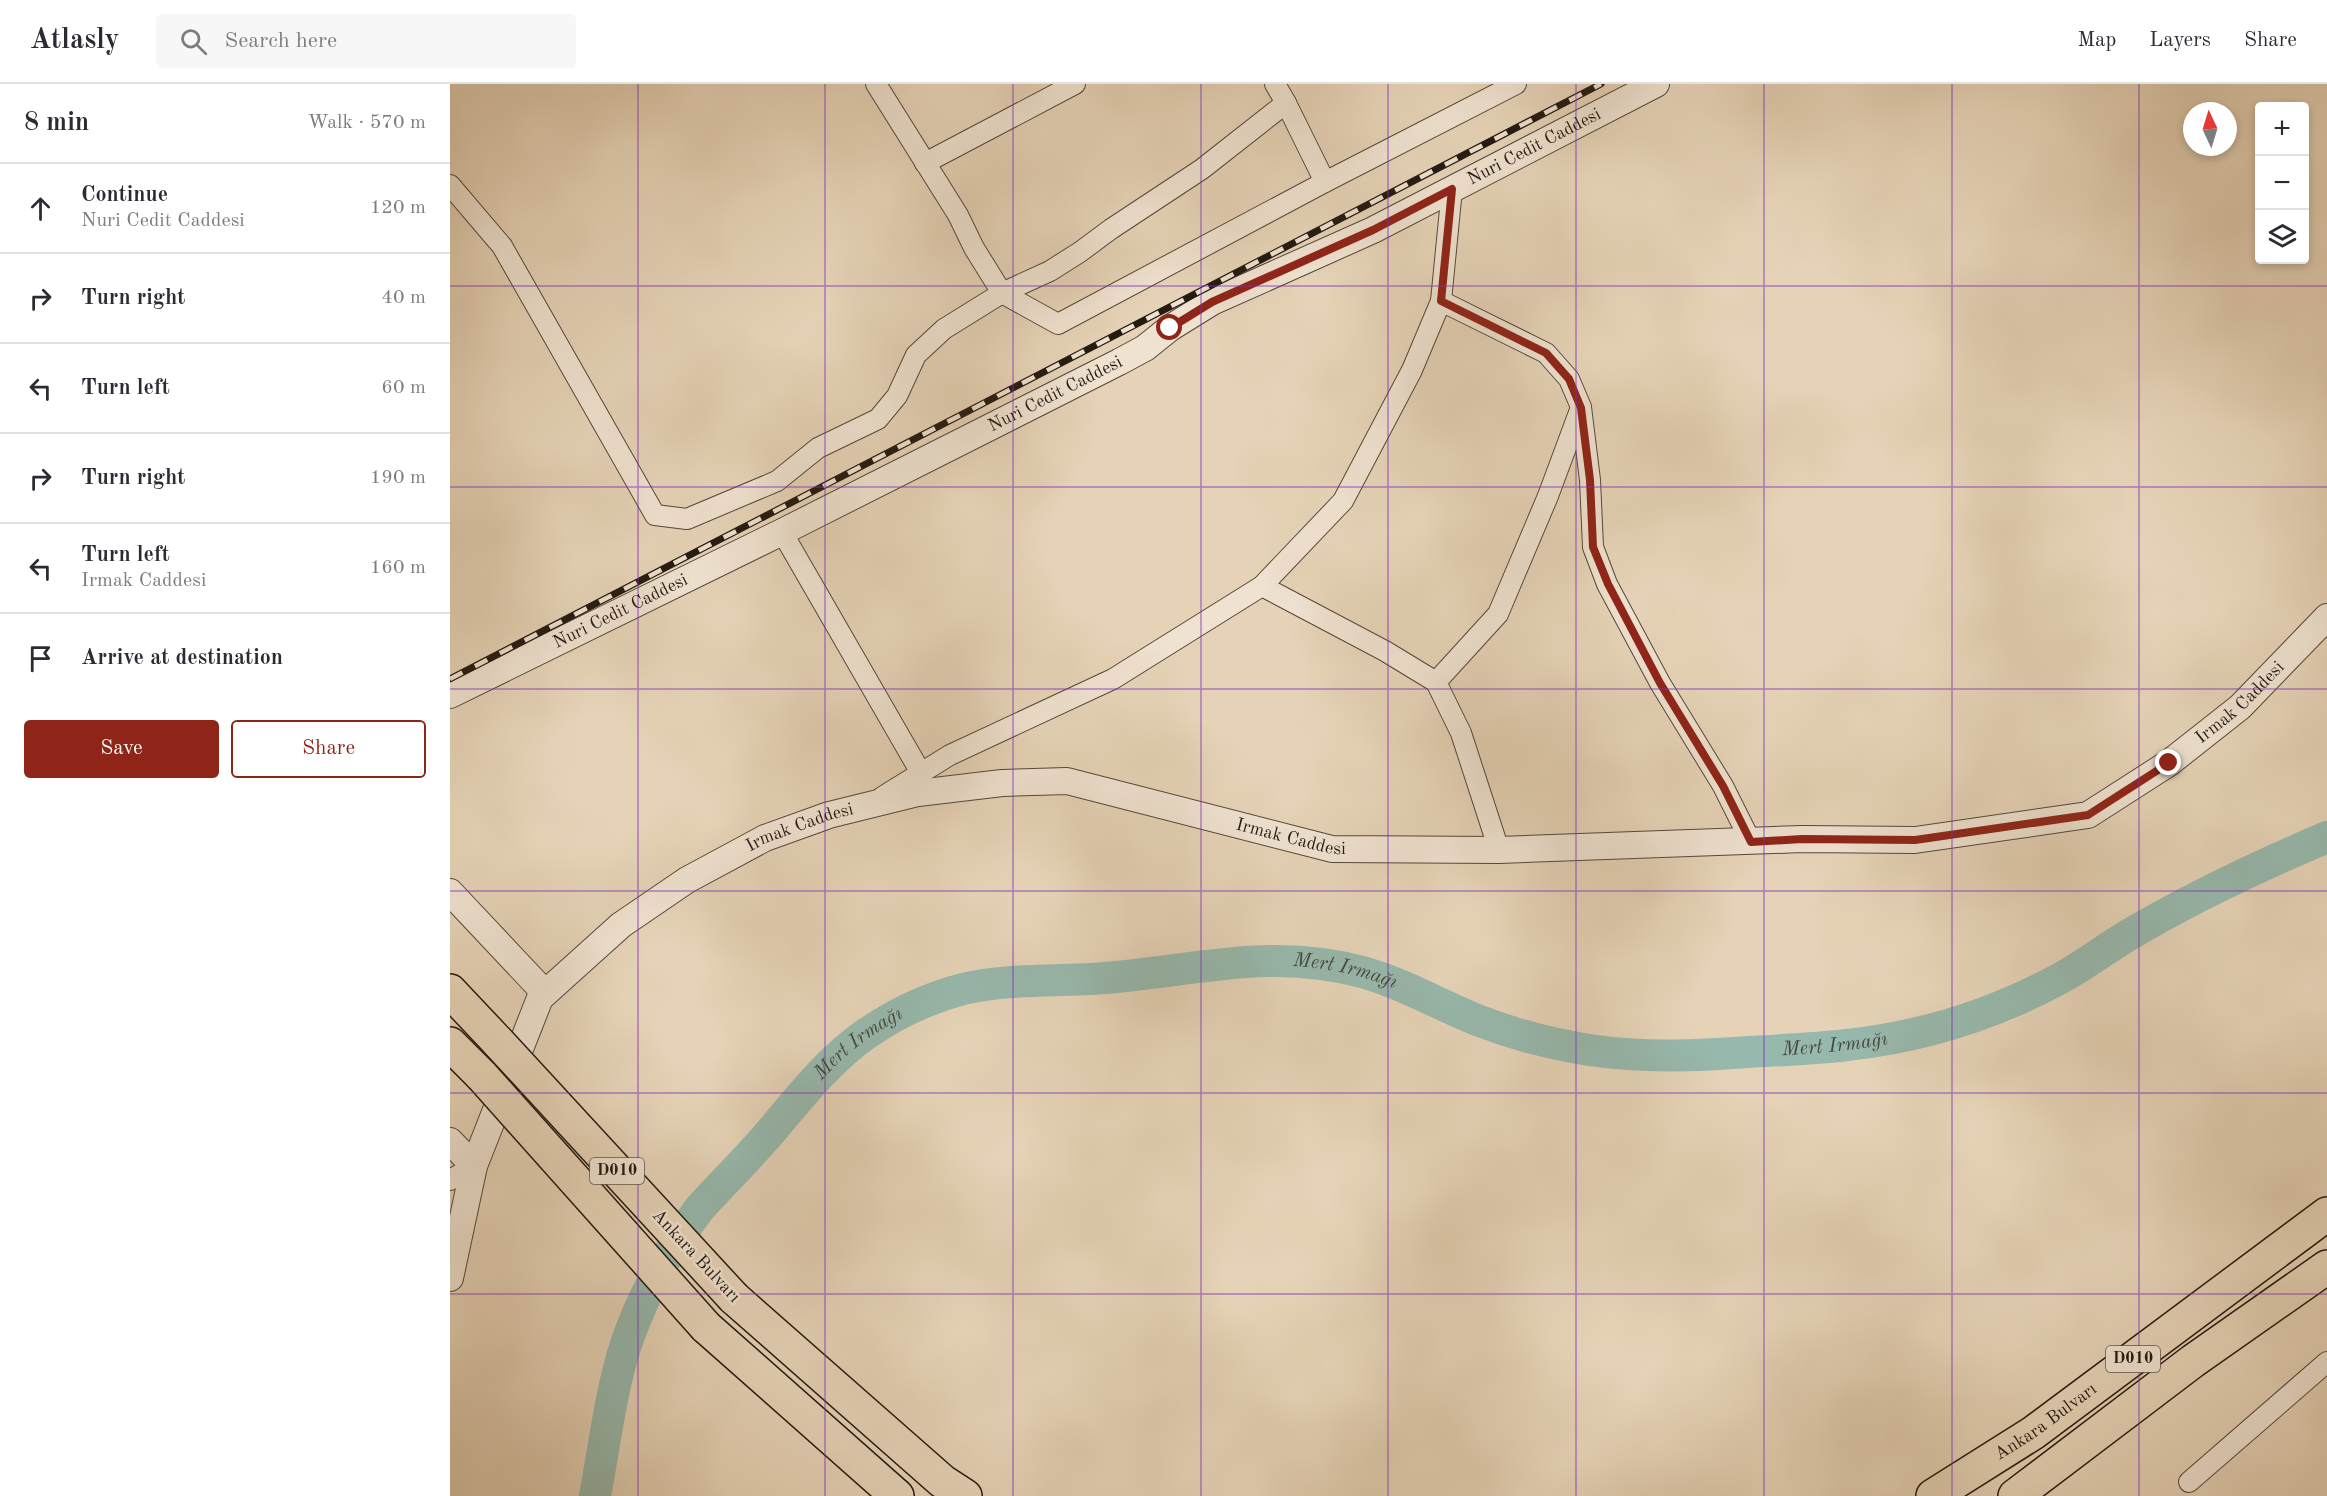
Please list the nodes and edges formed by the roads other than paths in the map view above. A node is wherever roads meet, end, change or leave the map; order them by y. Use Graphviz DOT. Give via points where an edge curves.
graph roads {
  1 [pos="876,84"];
  2 [pos="1075,84"];
  3 [pos="1275,84"];
  4 [pos="1516,84"];
  5 [pos="1656,84"];
  6 [pos="1286,103"];
  7 [pos="925,163"];
  8 [pos="1325,182"];
  9 [pos="450,185"];
  10 [pos="1452,189"];
  11 [pos="1002,293"];
  12 [pos="1441,301"];
  13 [pos="1581,408"];
  14 [pos="782,532"];
  15 [pos="1262,586"];
  16 [pos="2327,616"];
  17 [pos="1436,682"];
  18 [pos="450,695"];
  19 [pos="921,773"];
  20 [pos="870,805"];
  21 [pos="1751,842"];
  22 [pos="1499,850"];
  23 [pos="450,892"];
  24 [pos="450,991"];
  25 [pos="545,993"];
  26 [pos="450,1044"];
  27 [pos="450,1141"];
  28 [pos="474,1166"];
  29 [pos="450,1180"];
  30 [pos="2327,1214"];
  31 [pos="2327,1267"];
  32 [pos="450,1278"];
  33 [pos="2327,1362"];
  34 [pos="2189,1482"];
  35 [pos="897,1496"];
  36 [pos="965,1496"];
  37 [pos="1933,1496"];
  38 [pos="2014,1496"];
  1 -- 7 [label="street"];
  2 -- 7 [label="street"];
  3 -- 6 [label="street"];
  4 -- 8 [label="street"];
  5 -- 10 [label="street, Nuri Cedit Caddesi"];
  6 -- 8 [label="street"];
  6 -- 11 [label="street" via="1202,169 1080,252"];
  7 -- 11 [label="street"];
  8 -- 11 [label="street" via="1058,324"];
  9 -- 11 [label="street" via="502,246 656,515 687,519 777,481 818,448 878,419 897,396 916,355 944,329"];
  10 -- 12 [label="street"];
  10 -- 14 [label="street, Nuri Cedit Caddesi" via="1373,230 1212,302 1145,348"];
  12 -- 13 [label="street" via="1546,353 1569,379"];
  12 -- 15 [label="street" via="1412,370 1343,501"];
  13 -- 17 [label="street" via="1498,614"];
  13 -- 21 [label="street" via="1593,547 1660,683 1723,786"];
  14 -- 18 [label="street, Nuri Cedit Caddesi"];
  14 -- 19 [label="street"];
  15 -- 17 [label="street"];
  15 -- 19 [label="street" via="1113,679 950,755"];
  16 -- 21 [label="street, Irmak Caddesi" via="2240,707 2169,763 2088,815 1915,840"];
  17 -- 22 [label="street" via="1461,733"];
  19 -- 20 [label="street"];
  20 -- 22 [label="street, Irmak Caddesi" via="918,793 1002,783 1068,781 1332,849"];
  20 -- 25 [label="street, Irmak Caddesi" via="828,815 765,838 687,880 621,925"];
  21 -- 22 [label="street, Irmak Caddesi"];
  23 -- 25 [label="street"];
  24 -- 36 [label="highway, Ankara Bulvarı / D010, bridge" via="734,1298"];
  25 -- 28 [label="street, Irmak Caddesi"];
  26 -- 35 [label="highway, D010, bridge" via="706,1327"];
  27 -- 28 [label="street"];
  28 -- 29 [label="street"];
  28 -- 32 [label="street, Irmak Caddesi"];
  30 -- 37 [label="highway, Ankara Bulvarı / D010" via="2033,1433"];
  31 -- 38 [label="highway, D010" via="2193,1361"];
  33 -- 34 [label="street"];
}
